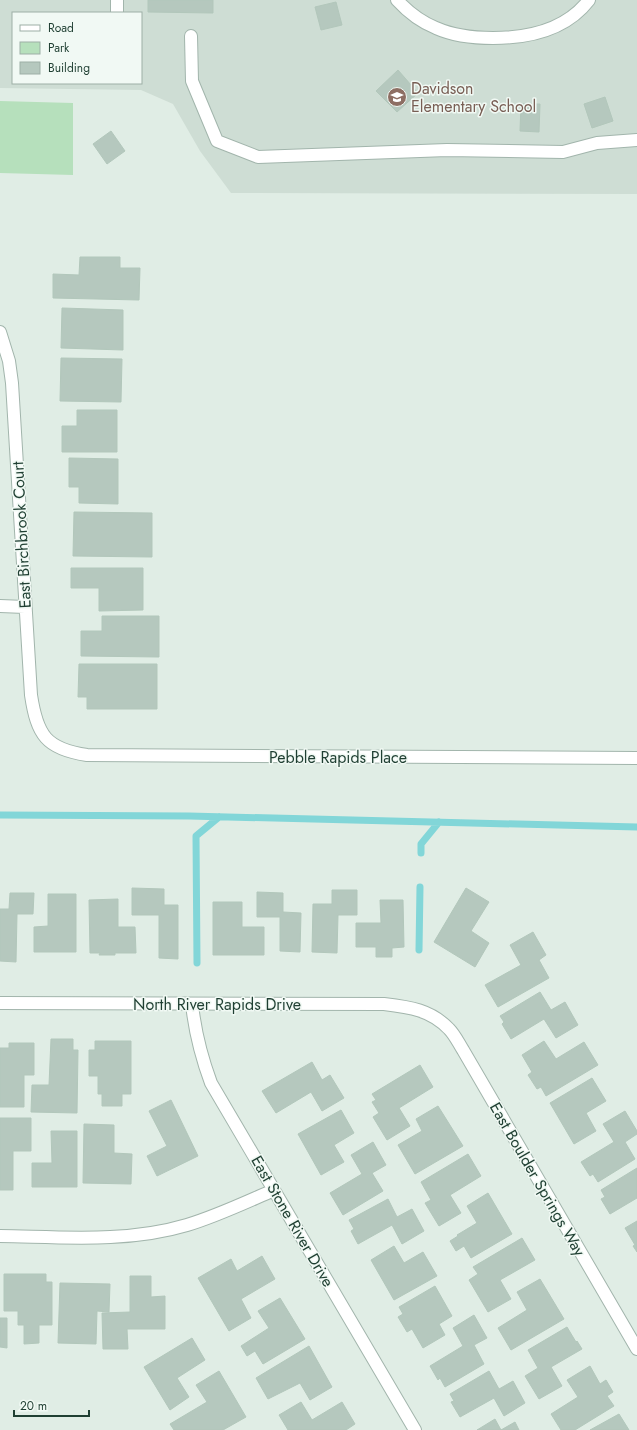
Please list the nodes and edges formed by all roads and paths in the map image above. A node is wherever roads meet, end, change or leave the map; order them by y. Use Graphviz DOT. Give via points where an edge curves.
graph roads {
  1 [pos="117,0"];
  2 [pos="397,0"];
  3 [pos="589,0"];
  4 [pos="117,12"];
  5 [pos="191,36"];
  6 [pos="637,140"];
  7 [pos="0,332"];
  8 [pos="0,606"];
  9 [pos="25,606"];
  10 [pos="44,737"];
  11 [pos="637,758"];
  12 [pos="0,1003"];
  13 [pos="192,1004"];
  14 [pos="432,1014"];
  15 [pos="274,1190"];
  16 [pos="0,1236"];
  17 [pos="637,1349"];
  18 [pos="415,1430"];
  1 -- 4 [label="street"];
  2 -- 3 [label="street" via="418,19 437,29 476,38 519,38 537,34 572,17"];
  5 -- 6 [label="street" via="192,81 217,141 258,158 447,150 562,152 597,143"];
  7 -- 9 [label="street, East Birchbrook Court" via="9,361 12,383"];
  8 -- 9 [label="street"];
  9 -- 10 [label="street, East Birchbrook Court" via="33,708"];
  10 -- 11 [label="street, Pebble Rapids Place" via="69,753 86,755"];
  12 -- 13 [label="street, North River Rapids Drive"];
  13 -- 14 [label="street, North River Rapids Drive" via="384,1004 409,1007"];
  13 -- 15 [label="street, East Stone River Drive" via="195,1030 211,1083"];
  14 -- 17 [label="street, East Boulder Springs Way" via="450,1030 463,1050"];
  15 -- 16 [label="street" via="215,1216 156,1232 100,1237"];
  15 -- 18 [label="street, East Stone River Drive"];
}
